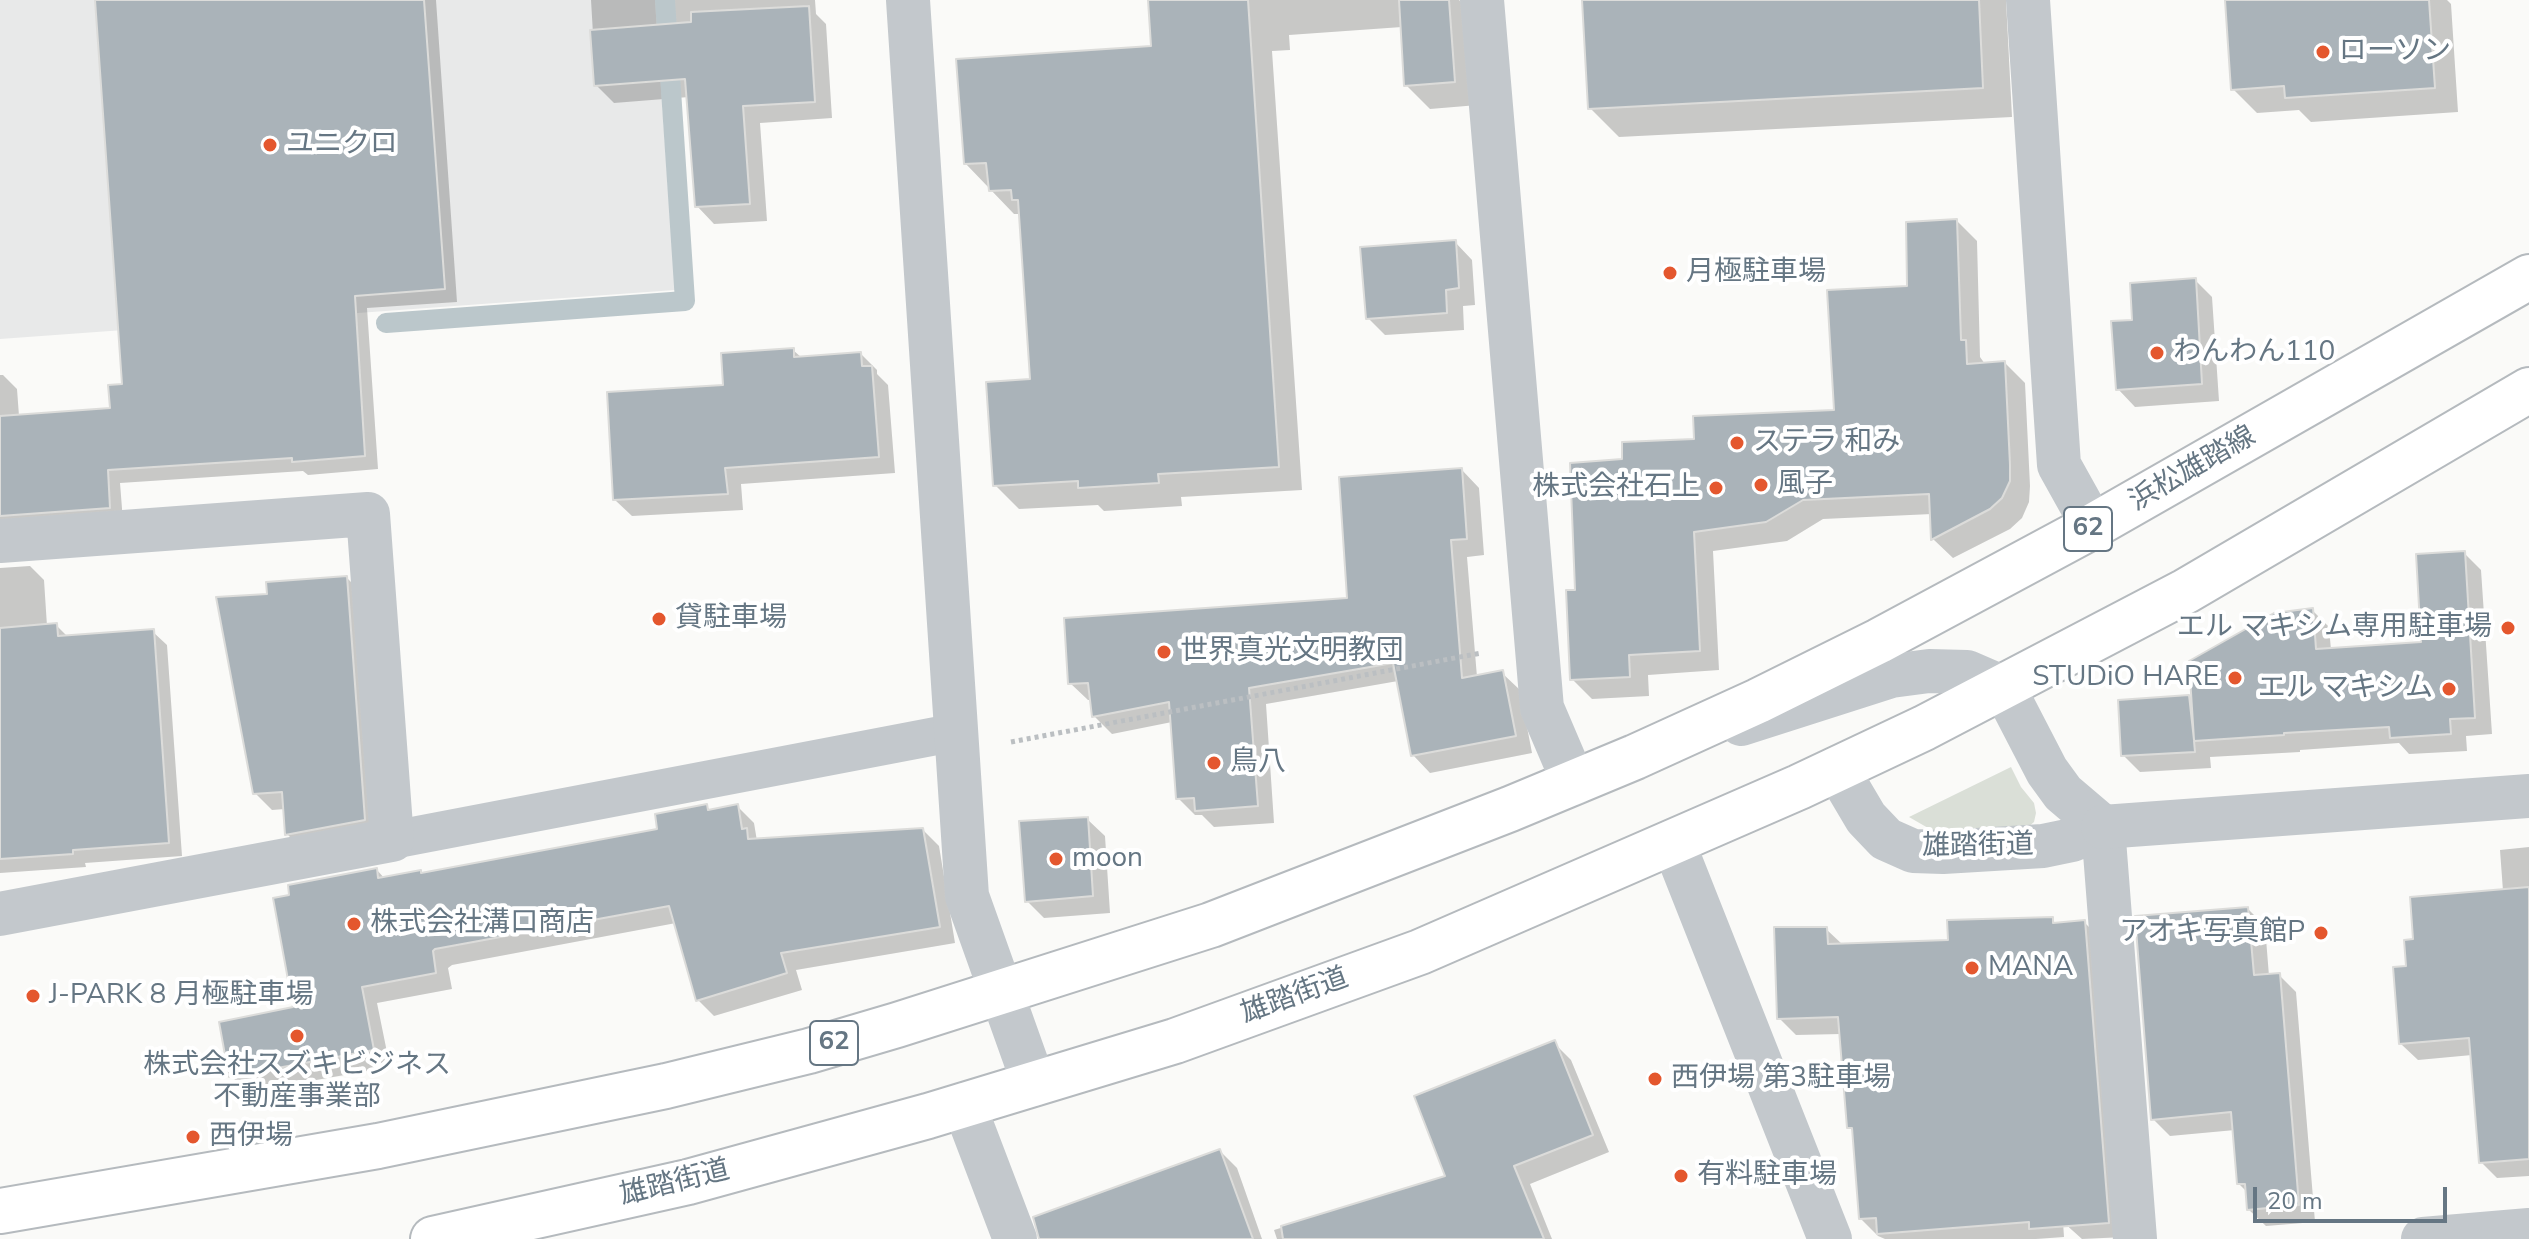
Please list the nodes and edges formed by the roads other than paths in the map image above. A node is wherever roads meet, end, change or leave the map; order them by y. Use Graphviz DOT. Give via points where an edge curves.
graph roads {
  1 [pos="908,0"];
  2 [pos="1482,0"];
  3 [pos="2028,0"];
  4 [pos="2529,277"];
  5 [pos="2529,390"];
  6 [pos="2093,526"];
  7 [pos="0,541"];
  8 [pos="2004,688"];
  9 [pos="957,742"];
  10 [pos="1635,757"];
  11 [pos="1837,769"];
  12 [pos="1574,783"];
  13 [pos="2529,796"];
  14 [pos="2103,827"];
  15 [pos="392,840"];
  16 [pos="1673,842"];
  17 [pos="0,914"];
  18 [pos="1001,993"];
  19 [pos="1034,1084"];
  20 [pos="964,1105"];
  21 [pos="0,1211"];
  22 [pos="2529,1230"];
  23 [pos="453,1237"];
  24 [pos="1015,1239"];
  25 [pos="1830,1239"];
  26 [pos="2135,1239"];
  27 [pos="2423,1239"];
  1 -- 9 [label="street"];
  2 -- 12 [label="street" via="1542,708"];
  3 -- 6 [label="street" via="2059,465"];
  4 -- 6 [label="main road, 浜松雄踏線 / 62"];
  5 -- 8 [label="main road" via="2186,591"];
  6 -- 10 [label="main road, 浜松雄踏線 / 62" via="1866,647"];
  7 -- 15 [label="street" via="368,514"];
  8 -- 10 [label="street" via="1967,672 1891,676"];
  8 -- 11 [label="main road"];
  8 -- 14 [label="street" via="2047,771 2063,793"];
  9 -- 15 [label="lane"];
  9 -- 18 [label="street" via="967,896"];
  10 -- 12 [label="main road, 62"];
  11 -- 14 [label="street, 雄踏街道" via="1866,818 1886,839 1913,851 2043,846"];
  11 -- 16 [label="main road, 雄踏街道"];
  12 -- 18 [label="main road, 62" via="1211,925"];
  13 -- 14 [label="street, 雄踏街道"];
  14 -- 26 [label="street"];
  15 -- 17 [label="street"];
  16 -- 19 [label="main road, 雄踏街道" via="1420,952 1175,1041"];
  16 -- 25 [label="street"];
  18 -- 19 [label="street"];
  18 -- 21 [label="main road, 62" via="809,1051 522,1118"];
  19 -- 20 [label="main road, 雄踏街道"];
  20 -- 23 [label="main road, 雄踏街道" via="688,1182"];
  20 -- 24 [label="street"];
  22 -- 27 [label="street"];
}
